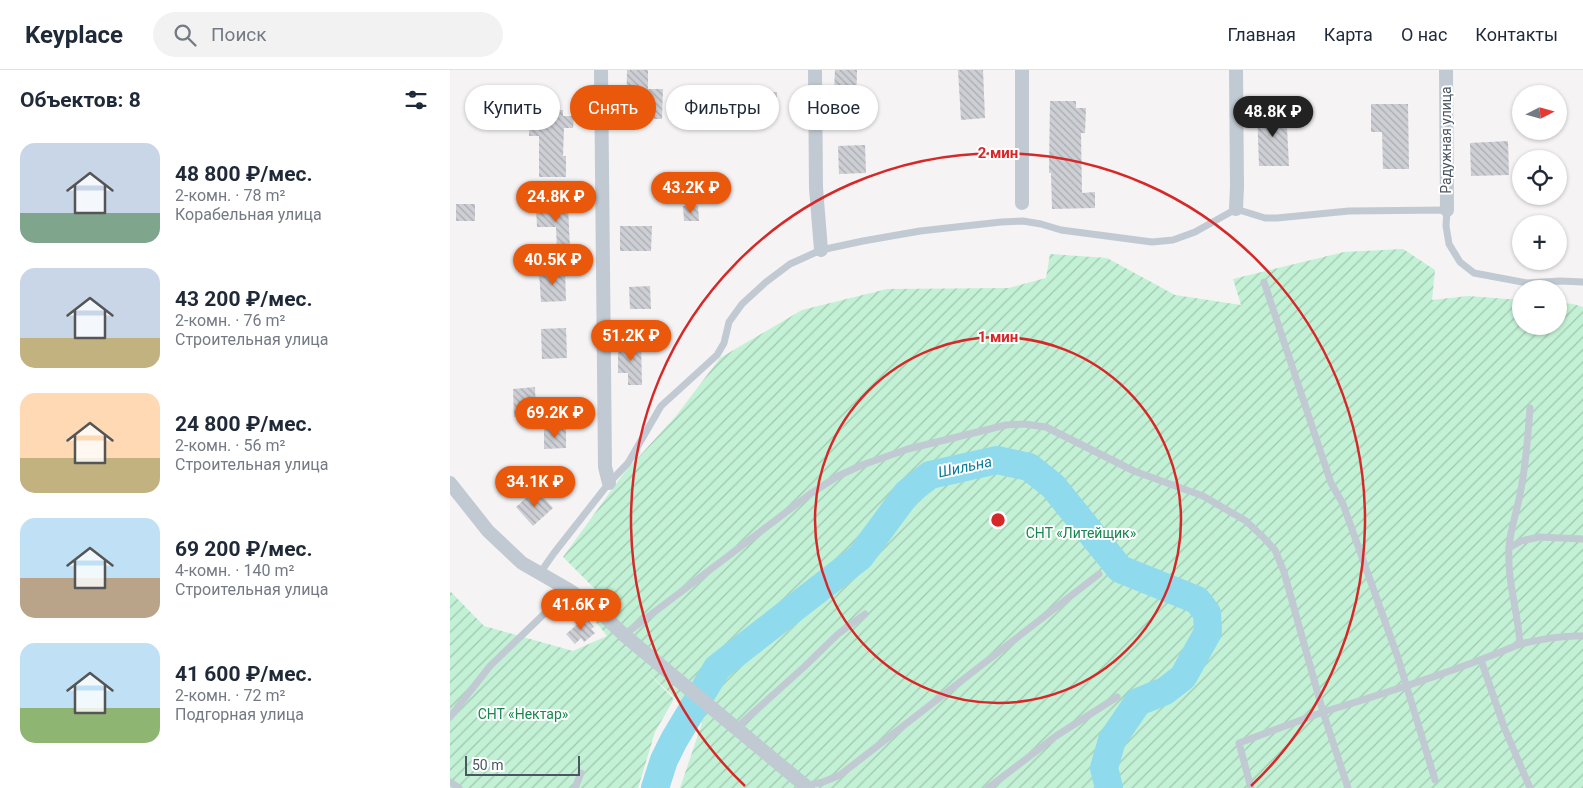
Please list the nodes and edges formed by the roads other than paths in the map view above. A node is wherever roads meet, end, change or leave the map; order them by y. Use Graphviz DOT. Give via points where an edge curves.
graph roads {
  1 [pos="601,70"];
  2 [pos="815,70"];
  3 [pos="1022,70"];
  4 [pos="1236,70"];
  5 [pos="1446,70"];
  6 [pos="1022,202"];
  7 [pos="1236,209"];
  8 [pos="1447,210"];
  9 [pos="822,250"];
  10 [pos="1264,282"];
  11 [pos="1583,282"];
  12 [pos="1530,408"];
  13 [pos="450,483"];
  14 [pos="609,484"];
  15 [pos="1583,539"];
  16 [pos="1509,548"];
  17 [pos="540,573"];
  18 [pos="1099,574"];
  19 [pos="569,590"];
  20 [pos="865,614"];
  21 [pos="624,635"];
  22 [pos="1583,636"];
  23 [pos="1520,644"];
  24 [pos="1481,660"];
  25 [pos="1406,687"];
  26 [pos="1117,698"];
  27 [pos="1323,712"];
  28 [pos="450,717"];
  29 [pos="730,724"];
  30 [pos="582,773"];
  31 [pos="1436,780"];
  32 [pos="450,782"];
  33 [pos="806,787"];
  34 [pos="459,788"];
  35 [pos="575,788"];
  36 [pos="988,788"];
  37 [pos="1251,788"];
  38 [pos="1348,788"];
  39 [pos="1530,788"];
  1 -- 14 [label="street" via="605,467"];
  2 -- 9 [label="street" via="816,188"];
  3 -- 6 [label="street"];
  4 -- 7 [label="street"];
  5 -- 8 [label="street, Радужная улица"];
  7 -- 8 [label="lane" via="1265,218 1349,210"];
  7 -- 9 [label="lane" via="1174,240 1152,242 1061,230 1023,221 920,231"];
  8 -- 11 [label="lane" via="1449,244 1460,262 1474,273 1527,283"];
  9 -- 14 [label="lane" via="790,264 742,304 729,322 718,355 661,406 628,463"];
  10 -- 25 [label="lane" via="1331,483 1343,504"];
  12 -- 16 [label="lane" via="1526,457"];
  13 -- 17 [label="street" via="488,531 522,563"];
  14 -- 17 [label="lane"];
  15 -- 16 [label="lane" via="1539,538 1521,541"];
  16 -- 23 [label="lane"];
  17 -- 19 [label="street"];
  18 -- 33 [label="lane" via="840,775"];
  19 -- 21 [label="street" via="599,611"];
  19 -- 28 [label="lane" via="490,666"];
  20 -- 29 [label="lane" via="838,634 804,667"];
  21 -- 27 [label="lane" via="838,476 908,449 1006,425 1024,424 1046,428 1134,470 1203,496 1246,521 1264,536 1275,550 1284,572"];
  21 -- 29 [label="street"];
  22 -- 23 [label="lane" via="1542,638"];
  23 -- 24 [label="lane"];
  24 -- 25 [label="lane"];
  24 -- 39 [label="lane"];
  25 -- 27 [label="lane"];
  25 -- 31 [label="lane"];
  26 -- 36 [label="lane" via="1056,736"];
  27 -- 37 [label="lane" via="1239,742"];
  27 -- 38 [label="lane"];
  29 -- 33 [label="street"];
  30 -- 35 [label="lane"];
  32 -- 34 [label="lane"];
}
